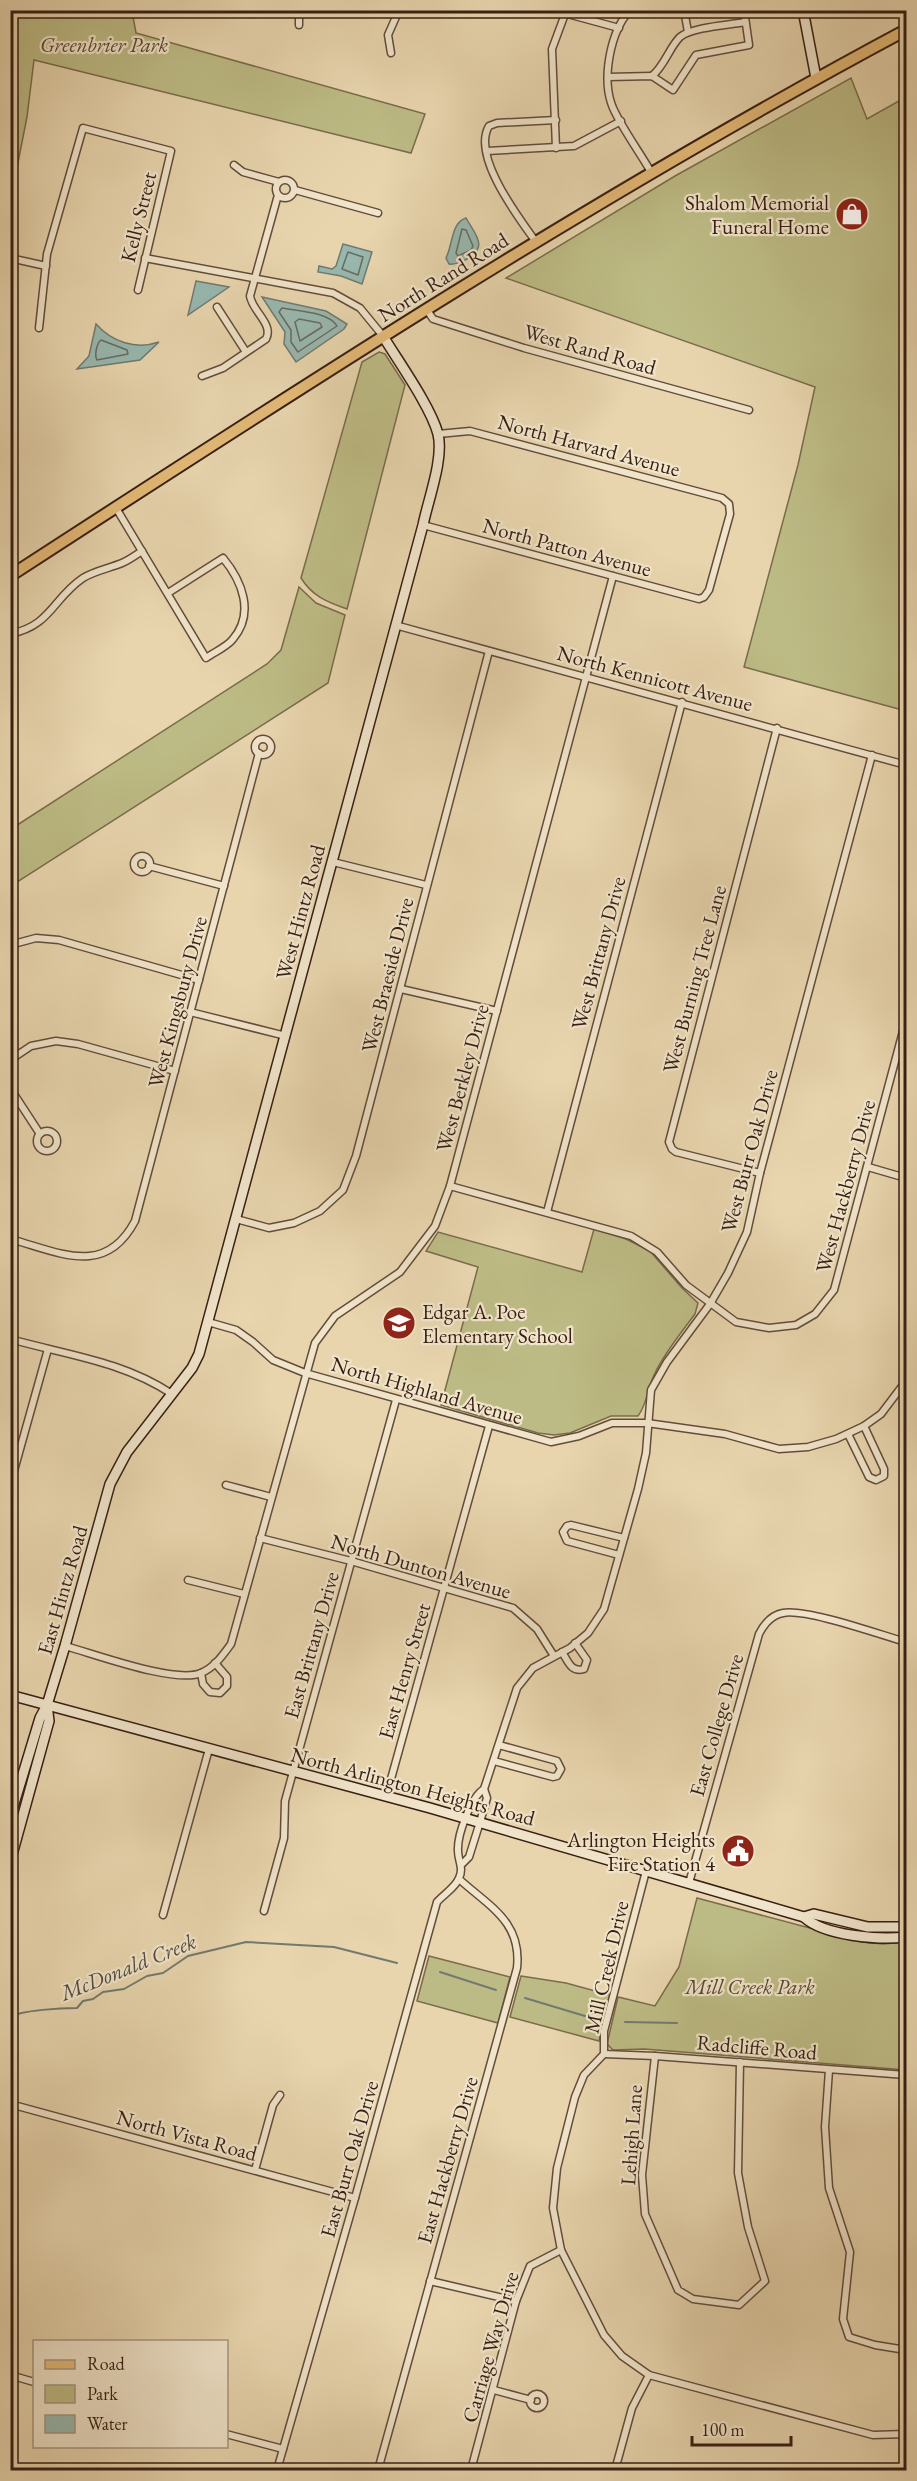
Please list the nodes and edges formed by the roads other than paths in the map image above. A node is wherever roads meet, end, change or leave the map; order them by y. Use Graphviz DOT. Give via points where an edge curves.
graph roads {
  1 [pos="299,10"];
  2 [pos="399,10"];
  3 [pos="553,10"];
  4 [pos="630,10"];
  5 [pos="684,10"];
  6 [pos="744,10"];
  7 [pos="803,10"];
  8 [pos="565,14"];
  9 [pos="745,22"];
  10 [pos="299,25"];
  11 [pos="619,28"];
  12 [pos="906,30"];
  13 [pos="688,32"];
  14 [pos="391,53"];
  15 [pos="652,76"];
  16 [pos="608,77"];
  17 [pos="816,78"];
  18 [pos="556,120"];
  19 [pos="621,121"];
  20 [pos="556,148"];
  21 [pos="487,151"];
  22 [pos="234,165"];
  23 [pos="651,172"];
  24 [pos="279,182"];
  25 [pos="295,190"];
  26 [pos="278,195"];
  27 [pos="378,213"];
  28 [pos="536,242"];
  29 [pos="10,258"];
  30 [pos="145,258"];
  31 [pos="46,266"];
  32 [pos="254,278"];
  33 [pos="138,290"];
  34 [pos="217,307"];
  35 [pos="427,310"];
  36 [pos="39,328"];
  37 [pos="383,336"];
  38 [pos="246,352"];
  39 [pos="202,376"];
  40 [pos="749,410"];
  41 [pos="438,434"];
  42 [pos="116,508"];
  43 [pos="423,525"];
  44 [pos="142,551"];
  45 [pos="10,576"];
  46 [pos="613,576"];
  47 [pos="168,593"];
  48 [pos="703,598"];
  49 [pos="395,625"];
  50 [pos="10,634"];
  51 [pos="489,651"];
  52 [pos="586,677"];
  53 [pos="682,702"];
  54 [pos="777,728"];
  55 [pos="259,753"];
  56 [pos="872,755"];
  57 [pos="906,765"];
  58 [pos="333,862"];
  59 [pos="149,866"];
  60 [pos="426,885"];
  61 [pos="224,886"];
  62 [pos="10,945"];
  63 [pos="199,981"];
  64 [pos="402,989"];
  65 [pos="497,1011"];
  66 [pos="190,1012"];
  67 [pos="906,1020"];
  68 [pos="286,1036"];
  69 [pos="10,1060"];
  70 [pos="175,1071"];
  71 [pos="10,1088"];
  72 [pos="40,1134"];
  73 [pos="868,1167"];
  74 [pos="760,1173"];
  75 [pos="906,1178"];
  76 [pos="450,1186"];
  77 [pos="547,1212"];
  78 [pos="236,1219"];
  79 [pos="10,1239"];
  80 [pos="710,1304"];
  81 [pos="208,1322"];
  82 [pos="10,1339"];
  83 [pos="48,1349"];
  84 [pos="305,1373"];
  85 [pos="906,1381"];
  86 [pos="172,1394"];
  87 [pos="396,1400"];
  88 [pos="647,1423"];
  89 [pos="489,1426"];
  90 [pos="864,1426"];
  91 [pos="848,1434"];
  92 [pos="110,1484"];
  93 [pos="10,1485"];
  94 [pos="226,1485"];
  95 [pos="271,1497"];
  96 [pos="260,1538"];
  97 [pos="624,1538"];
  98 [pos="619,1556"];
  99 [pos="351,1561"];
  100 [pos="188,1580"];
  101 [pos="445,1588"];
  102 [pos="244,1594"];
  103 [pos="906,1642"];
  104 [pos="575,1643"];
  105 [pos="65,1646"];
  106 [pos="562,1652"];
  107 [pos="554,1656"];
  108 [pos="215,1663"];
  109 [pos="201,1673"];
  110 [pos="10,1695"];
  111 [pos="47,1706"];
  112 [pos="499,1745"];
  113 [pos="209,1749"];
  114 [pos="494,1761"];
  115 [pos="293,1772"];
  116 [pos="10,1776"];
  117 [pos="21,1779"];
  118 [pos="484,1789"];
  119 [pos="386,1797"];
  120 [pos="10,1816"];
  121 [pos="466,1818"];
  122 [pos="480,1822"];
  123 [pos="10,1862"];
  124 [pos="462,1864"];
  125 [pos="646,1871"];
  126 [pos="459,1879"];
  127 [pos="689,1883"];
  128 [pos="264,1911"];
  129 [pos="163,1914"];
  130 [pos="804,1917"];
  131 [pos="906,1927"];
  132 [pos="906,1937"];
  133 [pos="604,2054"];
  134 [pos="655,2056"];
  135 [pos="740,2062"];
  136 [pos="829,2070"];
  137 [pos="906,2075"];
  138 [pos="280,2095"];
  139 [pos="10,2104"];
  140 [pos="255,2170"];
  141 [pos="356,2198"];
  142 [pos="561,2250"];
  143 [pos="430,2281"];
  144 [pos="516,2301"];
  145 [pos="906,2350"];
  146 [pos="10,2375"];
  147 [pos="649,2375"];
  148 [pos="33,2382"];
  149 [pos="494,2390"];
  150 [pos="531,2400"];
  151 [pos="906,2434"];
  152 [pos="228,2435"];
  153 [pos="283,2449"];
  154 [pos="277,2470"];
  155 [pos="378,2470"];
  156 [pos="471,2470"];
  157 [pos="615,2470"];
  1 -- 10 [label="street"];
  2 -- 14 [label="street" via="388,35"];
  3 -- 8 [label="street"];
  4 -- 11 [label="street"];
  5 -- 13 [label="street"];
  6 -- 9 [label="street"];
  7 -- 17 [label="street"];
  8 -- 11 [label="street"];
  8 -- 18 [label="street" via="552,49"];
  9 -- 13 [label="street"];
  9 -- 15 [label="street" via="749,45 696,55 673,90"];
  11 -- 16 [label="street"];
  12 -- 17 [label="main road, North Rand Road"];
  13 -- 15 [label="street" via="679,38"];
  15 -- 16 [label="street"];
  16 -- 19 [label="street" via="612,106"];
  17 -- 23 [label="main road, North Rand Road"];
  18 -- 20 [label="street"];
  18 -- 21 [label="street" via="492,124 486,131"];
  19 -- 20 [label="street" via="583,142"];
  19 -- 23 [label="street"];
  20 -- 21 [label="street"];
  21 -- 28 [label="street" via="489,168"];
  22 -- 24 [label="street" via="243,172"];
  23 -- 28 [label="main road, North Rand Road"];
  24 -- 25 [label="street" via="289,180"];
  24 -- 26 [label="street"];
  25 -- 26 [label="street" via="286,198"];
  25 -- 27 [label="street"];
  26 -- 32 [label="street"];
  28 -- 35 [label="main road, North Rand Road"];
  29 -- 31 [label="street"];
  30 -- 31 [label="street, Kelly Street" via="171,151 83,128"];
  30 -- 32 [label="street"];
  30 -- 33 [label="street, Kelly Street"];
  31 -- 36 [label="street"];
  32 -- 37 [label="street" via="333,293 360,308"];
  32 -- 38 [label="street" via="251,303 268,334"];
  34 -- 38 [label="street"];
  35 -- 37 [label="main road, North Rand Road"];
  35 -- 40 [label="street, West Rand Road" via="433,319 524,348"];
  37 -- 41 [label="street, West Hintz Road"];
  37 -- 42 [label="main road, North Rand Road"];
  38 -- 39 [label="street" via="223,368"];
  41 -- 43 [label="street, West Hintz Road" via="437,463"];
  41 -- 48 [label="street, North Harvard Avenue" via="471,431 722,498 729,504 730,514 709,590"];
  42 -- 44 [label="street"];
  42 -- 45 [label="main road, North Rand Road"];
  43 -- 46 [label="street, North Patton Avenue"];
  43 -- 49 [label="street, West Hintz Road"];
  44 -- 47 [label="street"];
  44 -- 50 [label="street" via="84,576 47,616 28,630"];
  46 -- 48 [label="street, North Patton Avenue" via="694,599"];
  46 -- 52 [label="street, West Berkley Drive"];
  47 -- 47 [label="street" via="206,658 233,640 246,604 242,588 223,558"];
  49 -- 51 [label="street, North Kennicott Avenue"];
  49 -- 58 [label="street, West Hintz Road"];
  51 -- 52 [label="street, North Kennicott Avenue"];
  51 -- 60 [label="street, West Braeside Drive"];
  52 -- 53 [label="street, North Kennicott Avenue"];
  52 -- 65 [label="street, West Berkley Drive"];
  53 -- 54 [label="street, North Kennicott Avenue"];
  53 -- 77 [label="street, West Brittany Drive"];
  54 -- 56 [label="street, North Kennicott Avenue"];
  54 -- 74 [label="street, West Burning Tree Lane" via="669,1142 676,1152"];
  55 -- 61 [label="street, West Kingsbury Drive"];
  56 -- 57 [label="street, North Kennicott Avenue"];
  56 -- 74 [label="street, West Burr Oak Drive"];
  58 -- 60 [label="street"];
  58 -- 68 [label="street, West Hintz Road"];
  59 -- 61 [label="street"];
  60 -- 64 [label="street, West Braeside Drive"];
  61 -- 63 [label="street, West Kingsbury Drive"];
  62 -- 63 [label="street" via="36,938 59,940"];
  63 -- 66 [label="street, West Kingsbury Drive"];
  64 -- 65 [label="street"];
  64 -- 78 [label="street, West Braeside Drive" via="343,1190 320,1211 294,1223 269,1228"];
  65 -- 76 [label="street, West Berkley Drive"];
  66 -- 68 [label="street"];
  66 -- 70 [label="street, West Kingsbury Drive"];
  67 -- 73 [label="street, West Hackberry Drive"];
  68 -- 78 [label="street, West Hintz Road"];
  69 -- 70 [label="street" via="31,1046 56,1041"];
  70 -- 79 [label="street, West Kingsbury Drive" via="135,1221 126,1238 99,1255 75,1256"];
  71 -- 72 [label="street"];
  73 -- 75 [label="street"];
  73 -- 80 [label="street, West Hackberry Drive" via="834,1290 815,1314 796,1325 769,1328 736,1322"];
  74 -- 80 [label="street, West Burr Oak Drive" via="747,1232"];
  76 -- 77 [label="street, West Hackberry Drive"];
  76 -- 84 [label="street, West Berkley Drive" via="435,1226 400,1272 335,1316 315,1343"];
  77 -- 80 [label="street, West Hackberry Drive" via="631,1236 657,1252 686,1285"];
  78 -- 81 [label="street, West Hintz Road"];
  80 -- 88 [label="street, West Burr Oak Drive" via="651,1390"];
  81 -- 84 [label="street, North Highland Avenue" via="236,1330 273,1360"];
  81 -- 86 [label="street, West Hintz Road" via="192,1368"];
  82 -- 83 [label="street"];
  83 -- 86 [label="street" via="121,1367"];
  83 -- 93 [label="street"];
  84 -- 87 [label="street, North Highland Avenue"];
  84 -- 95 [label="street, West Berkley Drive"];
  85 -- 90 [label="street, North Highland Avenue" via="881,1414"];
  86 -- 92 [label="street, West Hintz Road" via="127,1452"];
  87 -- 89 [label="street, North Highland Avenue"];
  87 -- 99 [label="street"];
  88 -- 89 [label="street, North Highland Avenue" via="612,1423 551,1442"];
  88 -- 91 [label="street, North Highland Avenue" via="725,1434 779,1449 808,1447"];
  88 -- 97 [label="street, West Burr Oak Drive" via="642,1471"];
  89 -- 101 [label="street, East Henry Street"];
  90 -- 91 [label="street, North Highland Avenue"];
  90 -- 91 [label="street" via="884,1469 884,1476 879,1479 869,1477"];
  92 -- 105 [label="street, East Hintz Road"];
  94 -- 95 [label="street"];
  95 -- 96 [label="street, West Berkley Drive"];
  96 -- 99 [label="street, North Dunton Avenue"];
  96 -- 102 [label="street, West Berkley Drive"];
  97 -- 98 [label="street, West Burr Oak Drive"];
  97 -- 98 [label="street" via="571,1525 563,1532 567,1541"];
  98 -- 104 [label="street, West Burr Oak Drive" via="604,1609 588,1633"];
  99 -- 101 [label="street, North Dunton Avenue"];
  99 -- 115 [label="street, East Brittany Drive"];
  100 -- 102 [label="street"];
  101 -- 107 [label="street, North Dunton Avenue" via="513,1608 537,1629"];
  101 -- 119 [label="street, East Henry Street"];
  102 -- 108 [label="street, West Berkley Drive" via="231,1644"];
  103 -- 127 [label="street, East College Drive" via="798,1612 774,1616 759,1634"];
  104 -- 106 [label="street, West Burr Oak Drive"];
  104 -- 106 [label="street" via="587,1660 584,1670 572,1668"];
  105 -- 109 [label="street" via="176,1677"];
  105 -- 111 [label="street, East Hintz Road"];
  106 -- 107 [label="street, West Burr Oak Drive"];
  107 -- 112 [label="street" via="533,1668 517,1688"];
  108 -- 109 [label="street"];
  108 -- 109 [label="street" via="227,1677 227,1686 220,1693 210,1692"];
  110 -- 111 [label="street, North Arlington Heights Road"];
  111 -- 113 [label="street, North Arlington Heights Road"];
  111 -- 117 [label="street, East Hintz Road" via="39,1718"];
  111 -- 123 [label="street, East Hintz Road" via="49,1721"];
  112 -- 114 [label="street"];
  112 -- 114 [label="street" via="557,1761 560,1772 553,1777"];
  113 -- 115 [label="street, North Arlington Heights Road"];
  113 -- 129 [label="street"];
  114 -- 118 [label="street"];
  115 -- 119 [label="street, North Arlington Heights Road"];
  115 -- 128 [label="street, East Brittany Drive" via="285,1801 284,1838"];
  116 -- 117 [label="street"];
  117 -- 120 [label="street, East Hintz Road"];
  118 -- 121 [label="street"];
  118 -- 122 [label="street" via="487,1798"];
  119 -- 121 [label="street, North Arlington Heights Road"];
  121 -- 122 [label="street, North Arlington Heights Road"];
  121 -- 124 [label="street" via="458,1845"];
  122 -- 124 [label="street" via="469,1857"];
  122 -- 125 [label="street, North Arlington Heights Road"];
  124 -- 126 [label="street"];
  125 -- 127 [label="street, North Arlington Heights Road"];
  125 -- 133 [label="street, Mill Creek Drive" via="604,2031"];
  126 -- 141 [label="street, East Burr Oak Drive" via="437,1902"];
  126 -- 143 [label="street, East Hackberry Drive" via="510,1926 519,1956"];
  127 -- 130 [label="street, North Arlington Heights Road"];
  130 -- 131 [label="street, North Arlington Heights Road" via="814,1914 868,1927"];
  130 -- 132 [label="street, North Arlington Heights Road" via="811,1924 862,1937"];
  133 -- 134 [label="street, Radcliffe Road"];
  133 -- 142 [label="street, Mill Creek Drive" via="584,2075 557,2168 553,2208"];
  134 -- 135 [label="street, Radcliffe Road"];
  134 -- 135 [label="street, Lehigh Lane" via="642,2175 645,2214 678,2290 693,2299 739,2305 765,2281 748,2228 738,2173"];
  135 -- 136 [label="street, Radcliffe Road"];
  136 -- 137 [label="street, Radcliffe Road"];
  136 -- 145 [label="street" via="825,2127 829,2188 850,2252 843,2319 849,2337"];
  138 -- 140 [label="street" via="273,2105"];
  139 -- 140 [label="street, North Vista Road"];
  140 -- 141 [label="street, North Vista Road"];
  141 -- 153 [label="street, East Burr Oak Drive"];
  142 -- 144 [label="street, Carriage Way Drive" via="530,2266"];
  142 -- 147 [label="street, Mill Creek Drive" via="604,2335 622,2356"];
  143 -- 144 [label="street"];
  143 -- 155 [label="street, East Hackberry Drive"];
  144 -- 149 [label="street, Carriage Way Drive"];
  146 -- 148 [label="street"];
  147 -- 151 [label="street, Mill Creek Drive" via="873,2435"];
  147 -- 157 [label="street" via="632,2408"];
  149 -- 150 [label="street"];
  149 -- 156 [label="street, Carriage Way Drive"];
  152 -- 153 [label="street"];
  153 -- 154 [label="street, East Burr Oak Drive"];
}
